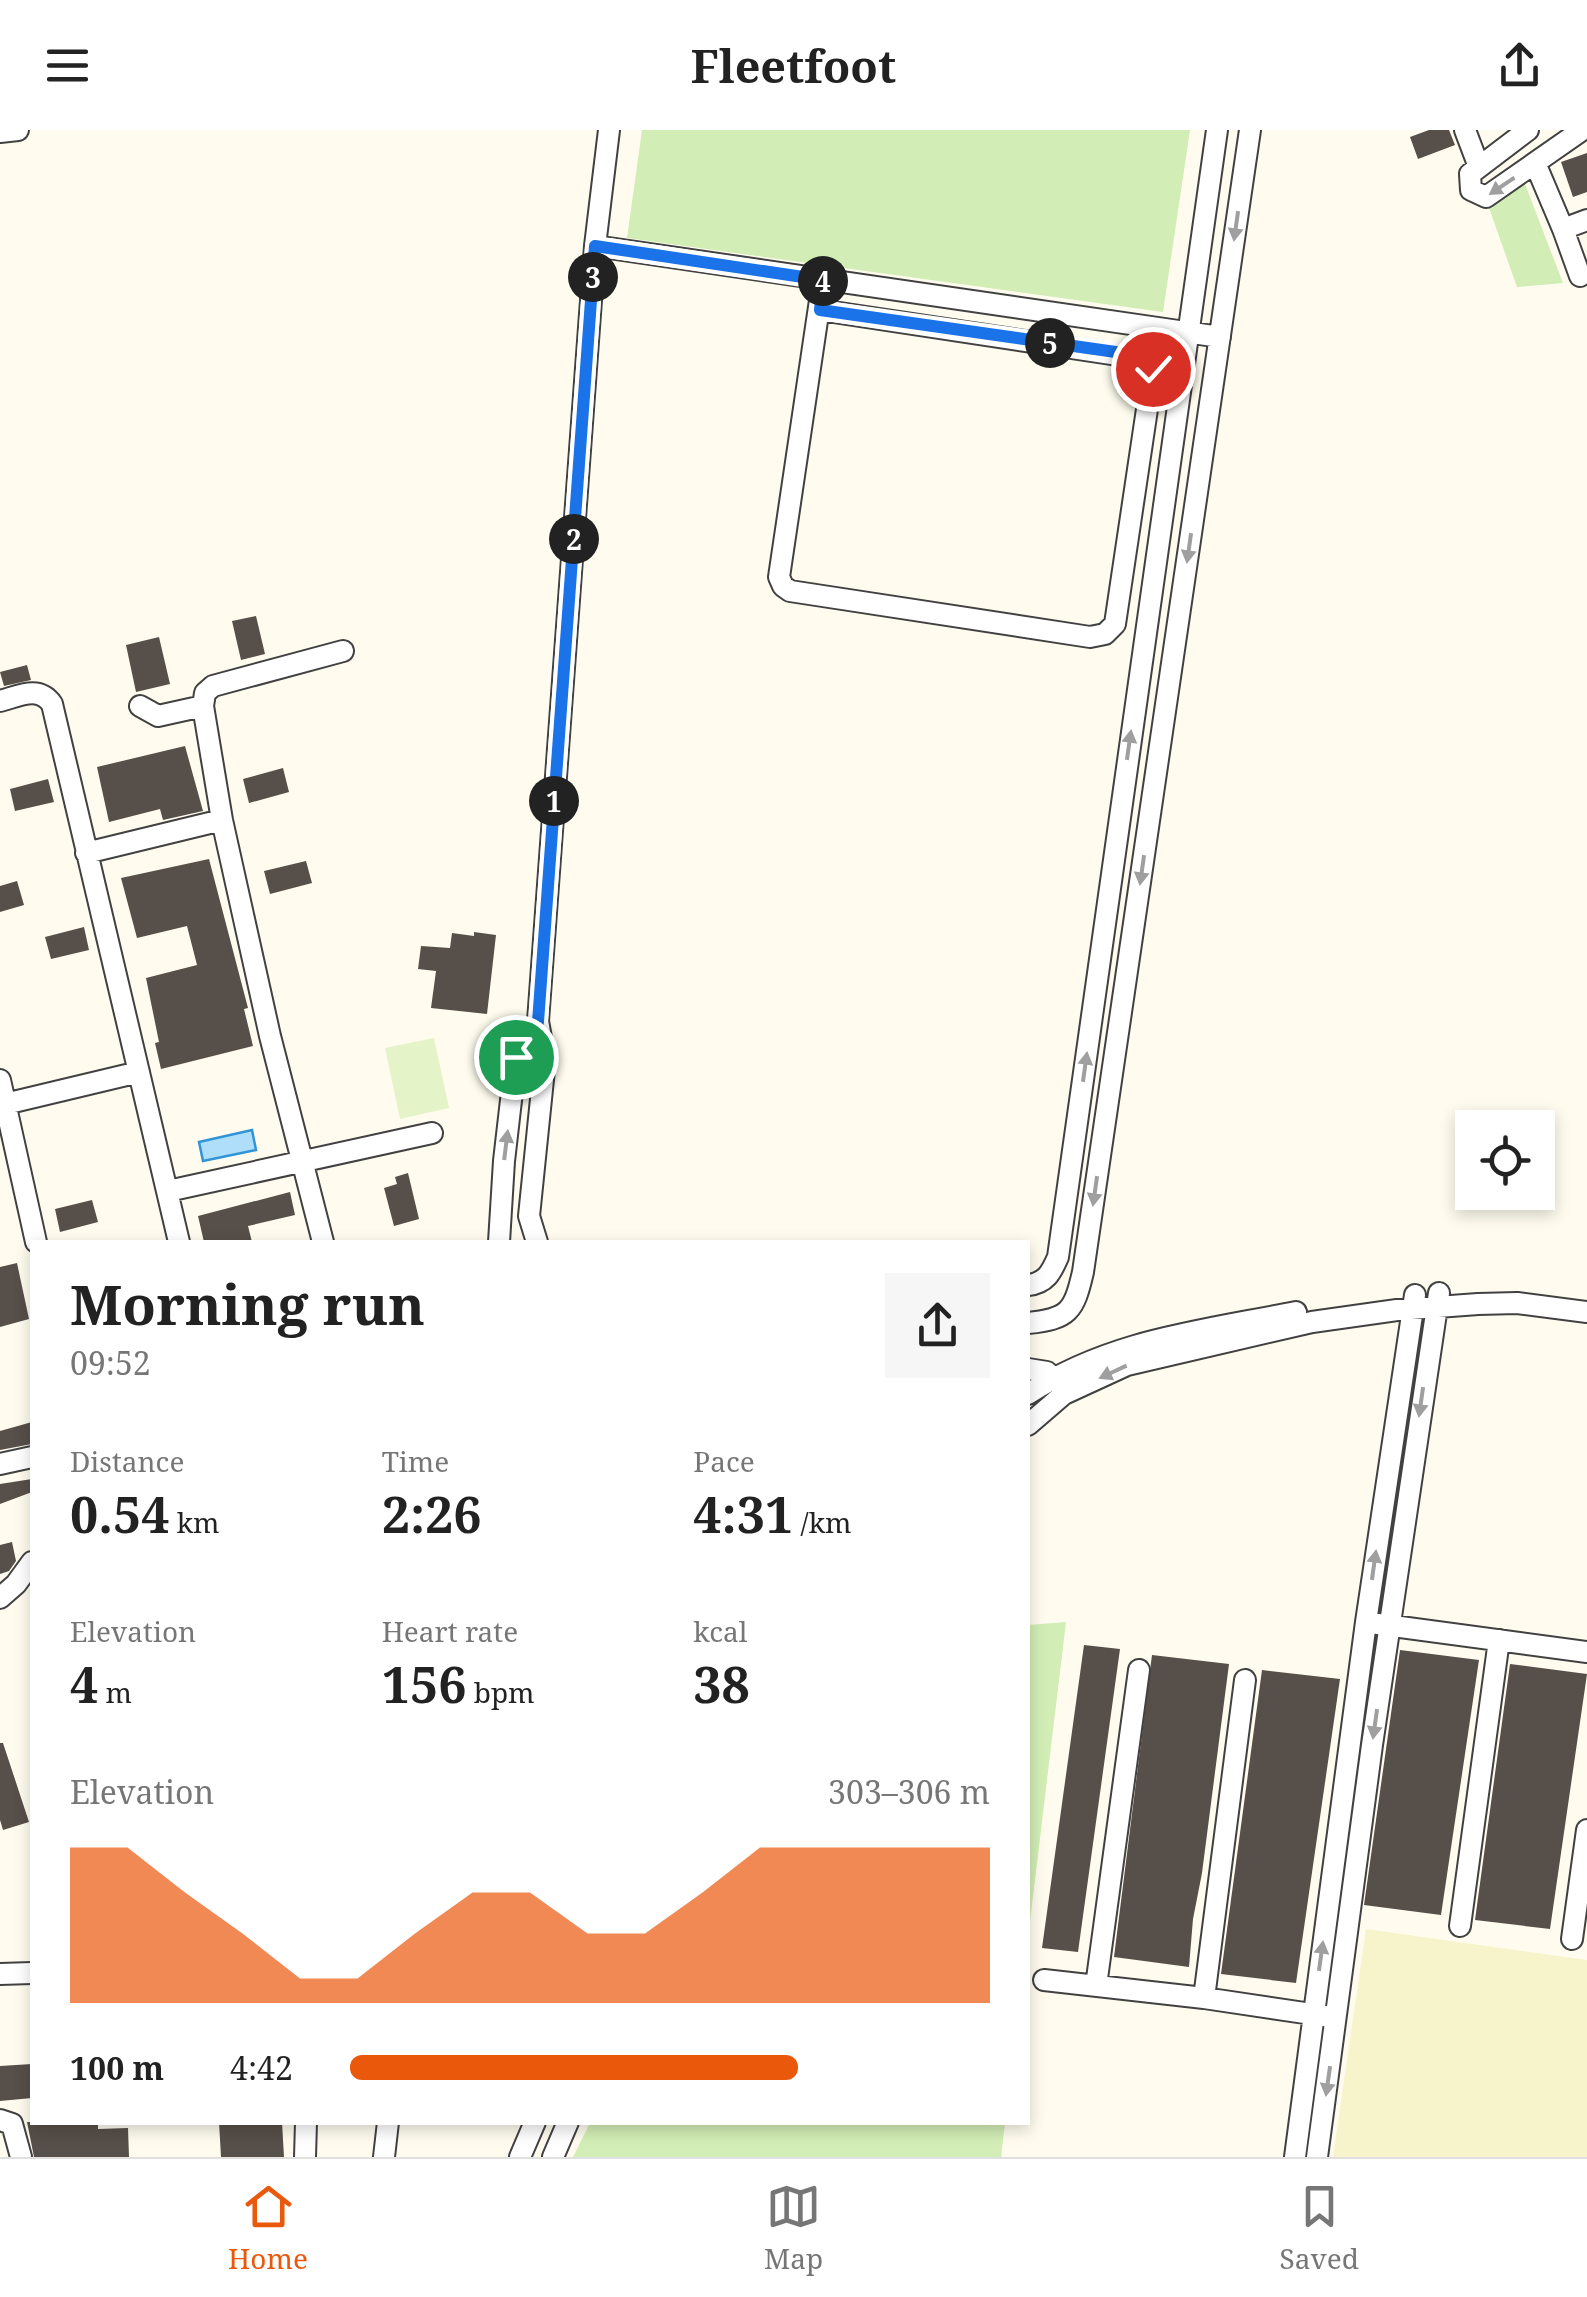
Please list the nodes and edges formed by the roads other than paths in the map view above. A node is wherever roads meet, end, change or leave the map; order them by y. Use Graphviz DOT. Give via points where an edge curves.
graph roads {
  1 [pos="18,130"];
  2 [pos="609,130"];
  3 [pos="1216,130"];
  4 [pos="1250,130"];
  5 [pos="1465,130"];
  6 [pos="1528,130"];
  7 [pos="1582,130"];
  8 [pos="0,132"];
  9 [pos="1535,163"];
  10 [pos="1479,167"];
  11 [pos="1587,220"];
  12 [pos="1563,229"];
  13 [pos="595,246"];
  14 [pos="1580,276"];
  15 [pos="823,280"];
  16 [pos="820,310"];
  17 [pos="1187,334"];
  18 [pos="1220,337"];
  19 [pos="343,652"];
  20 [pos="0,701"];
  21 [pos="140,706"];
  22 [pos="203,706"];
  23 [pos="222,820"];
  24 [pos="86,853"];
  25 [pos="538,1022"];
  26 [pos="140,1072"];
  27 [pos="0,1080"];
  28 [pos="5,1104"];
  29 [pos="432,1134"];
  30 [pos="304,1162"];
  31 [pos="168,1191"];
  32 [pos="36,1240"];
  33 [pos="179,1240"];
  34 [pos="322,1240"];
  35 [pos="499,1240"];
  36 [pos="536,1240"];
  37 [pos="1030,1286"];
  38 [pos="1587,1298"];
  39 [pos="1438,1300"];
  40 [pos="1414,1302"];
  41 [pos="1587,1312"];
  42 [pos="1030,1323"];
  43 [pos="1030,1370"];
  44 [pos="1059,1385"];
  45 [pos="1030,1393"];
  46 [pos="1030,1423"];
  47 [pos="30,1456"];
  48 [pos="0,1464"];
  49 [pos="30,1565"];
  50 [pos="0,1598"];
  51 [pos="1366,1622"];
  52 [pos="1389,1626"];
  53 [pos="1498,1640"];
  54 [pos="1587,1652"];
  55 [pos="1139,1670"];
  56 [pos="1246,1680"];
  57 [pos="1587,1830"];
  58 [pos="1460,1926"];
  59 [pos="1572,1939"];
  60 [pos="30,1973"];
  61 [pos="0,1974"];
  62 [pos="1044,1980"];
  63 [pos="1096,1986"];
  64 [pos="1204,1998"];
  65 [pos="1313,2015"];
  66 [pos="1337,2018"];
  67 [pos="0,2120"];
  68 [pos="306,2125"];
  69 [pos="388,2125"];
  70 [pos="534,2125"];
  71 [pos="567,2125"];
  72 [pos="21,2157"];
  73 [pos="306,2157"];
  74 [pos="384,2157"];
  75 [pos="520,2157"];
  76 [pos="553,2157"];
  77 [pos="1295,2157"];
  78 [pos="1318,2157"];
  1 -- 8 [label="street"];
  2 -- 13 [label="street"];
  3 -- 17 [label="street"];
  4 -- 18 [label="street, one-way"];
  5 -- 10 [label="street"];
  6 -- 10 [label="street"];
  7 -- 9 [label="street"];
  9 -- 10 [label="street, one-way" via="1486,197 1472,190 1470,174"];
  9 -- 12 [label="street"];
  11 -- 12 [label="street"];
  12 -- 14 [label="street"];
  13 -- 15 [label="street"];
  13 -- 25 [label="street"];
  15 -- 16 [label="street"];
  15 -- 17 [label="street"];
  16 -- 16 [label="street" via="783,586 1071,634 1105,634 1115,624 1151,360"];
  17 -- 18 [label="street"];
  37 -- 17 [label="street, one-way" via="1050,1276 1058,1257"];
  18 -- 42 [label="street, one-way" via="1083,1272 1069,1311"];
  19 -- 22 [label="street" via="213,686"];
  20 -- 24 [label="street" via="36,692 52,704"];
  21 -- 22 [label="street" via="158,716"];
  22 -- 23 [label="street"];
  23 -- 24 [label="street"];
  23 -- 30 [label="street"];
  24 -- 26 [label="street"];
  35 -- 25 [label="street, one-way" via="516,1057"];
  25 -- 36 [label="street" via="545,1060 529,1216"];
  26 -- 28 [label="street"];
  26 -- 31 [label="street"];
  27 -- 28 [label="street"];
  28 -- 32 [label="street"];
  29 -- 30 [label="street"];
  30 -- 31 [label="street"];
  30 -- 34 [label="street"];
  31 -- 33 [label="street"];
  38 -- 39 [label="street" via="1518,1290"];
  39 -- 40 [label="street"];
  39 -- 41 [label="street"];
  39 -- 52 [label="street, one-way"];
  40 -- 44 [label="street"];
  51 -- 40 [label="street, one-way"];
  43 -- 44 [label="street"];
  44 -- 45 [label="street"];
  44 -- 46 [label="street"];
  47 -- 48 [label="street"];
  49 -- 50 [label="street"];
  51 -- 52 [label="street"];
  65 -- 51 [label="street, one-way"];
  52 -- 53 [label="street"];
  52 -- 66 [label="street, one-way"];
  53 -- 54 [label="street"];
  53 -- 58 [label="street"];
  55 -- 63 [label="street"];
  56 -- 64 [label="street"];
  57 -- 59 [label="street"];
  60 -- 61 [label="street"];
  62 -- 63 [label="street"];
  63 -- 64 [label="street"];
  64 -- 65 [label="street"];
  65 -- 66 [label="street"];
  65 -- 77 [label="street"];
  66 -- 78 [label="street, one-way"];
  67 -- 72 [label="street" via="12,2124"];
  68 -- 73 [label="street"];
  69 -- 74 [label="street"];
  70 -- 75 [label="street"];
  71 -- 76 [label="street"];
}
